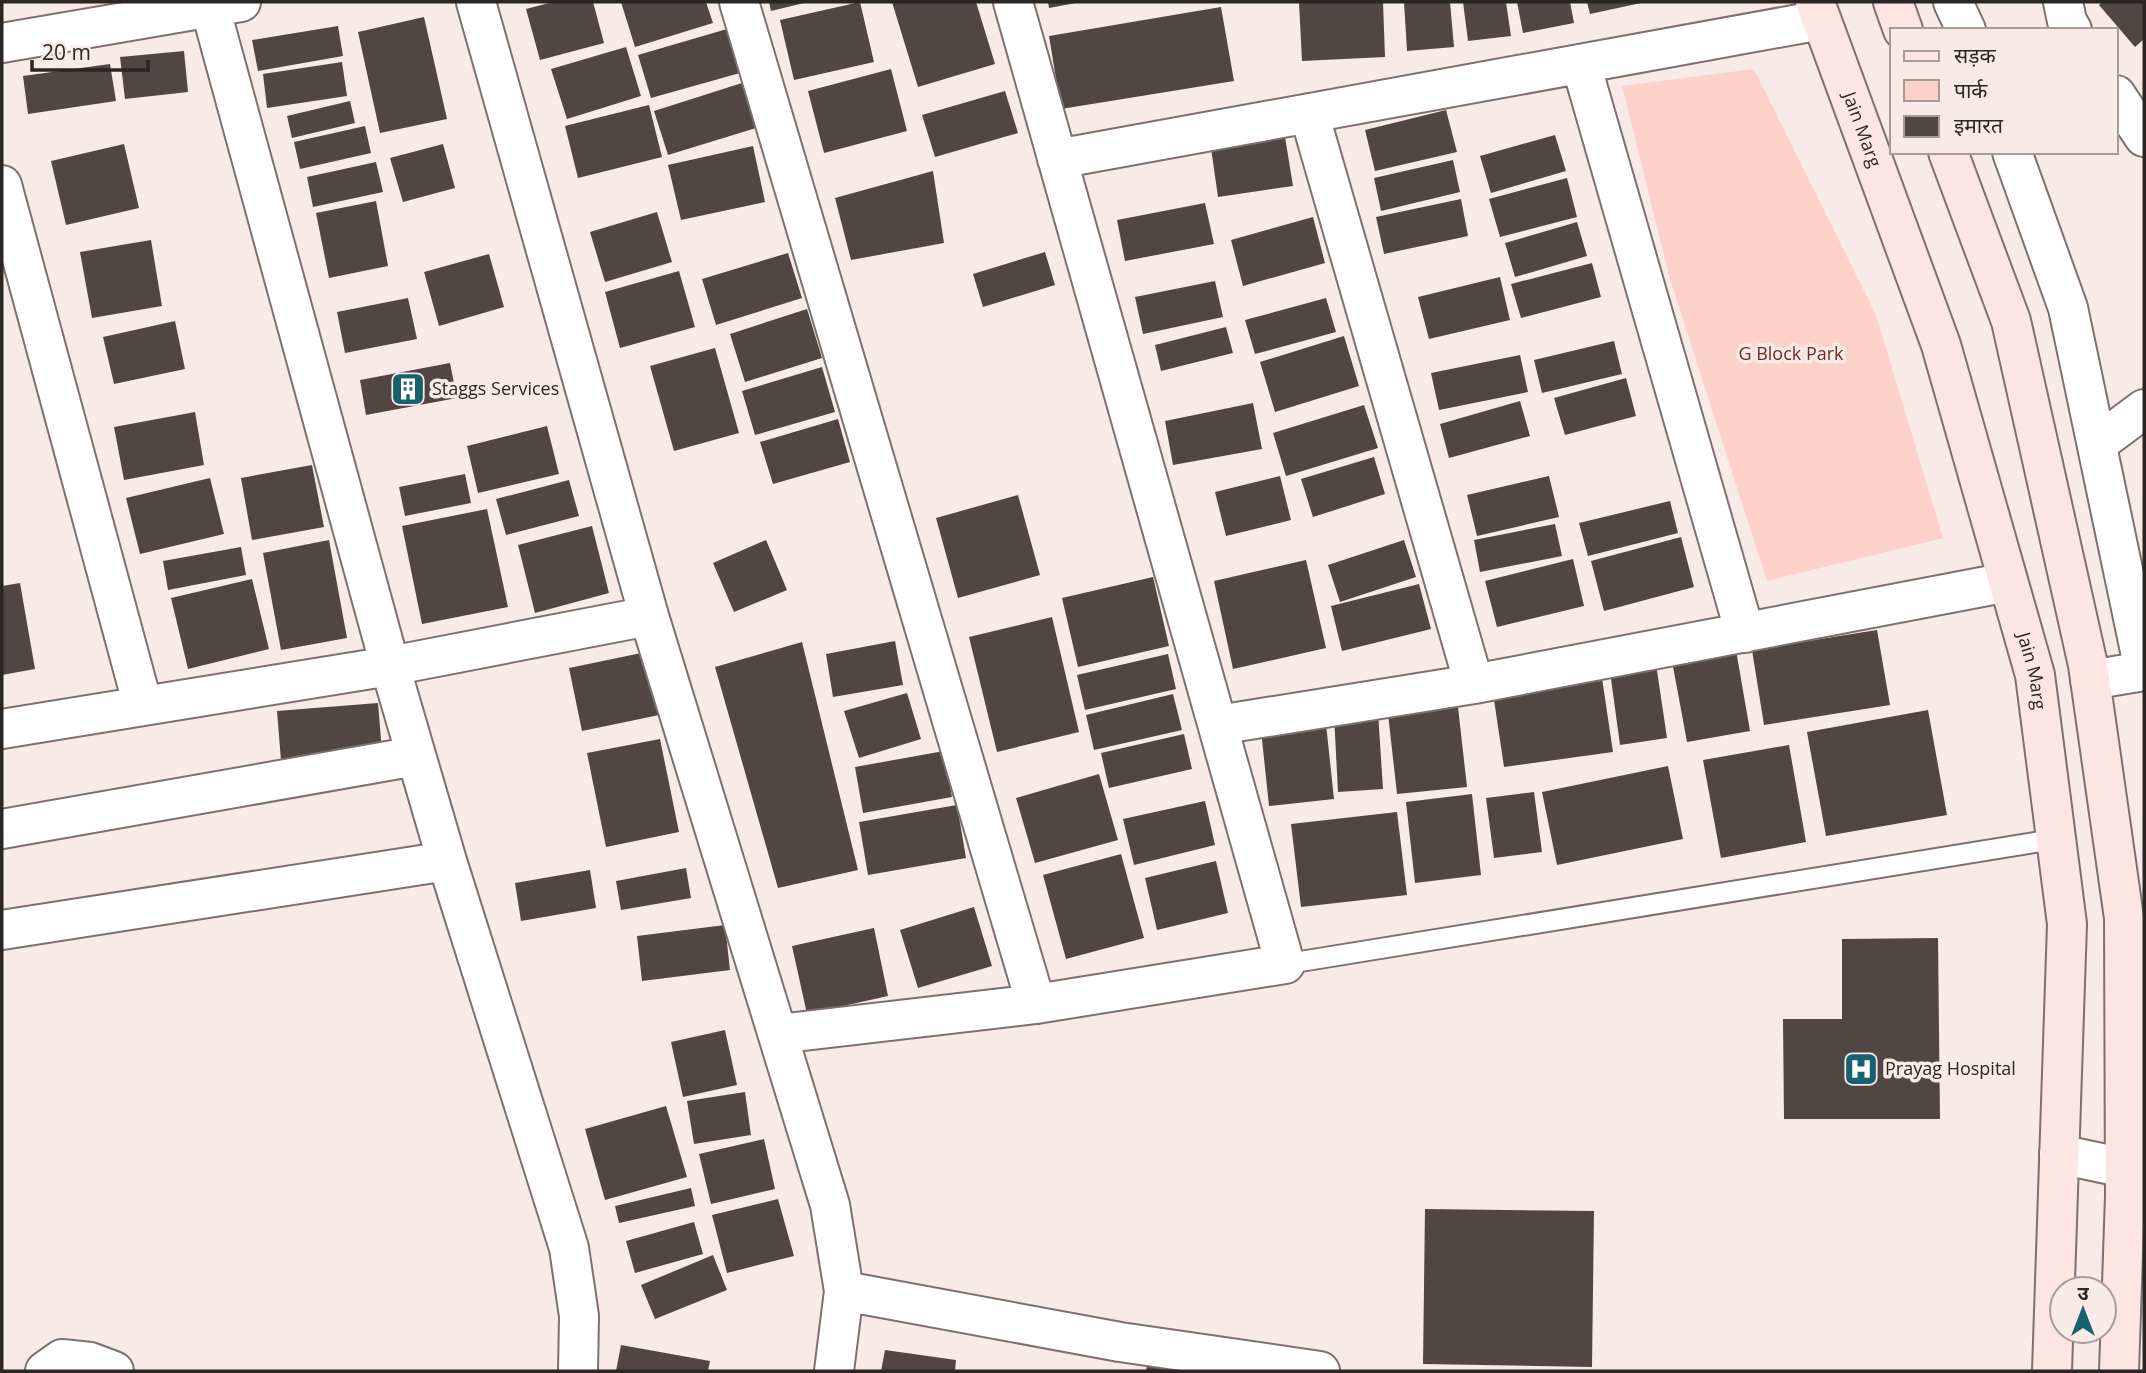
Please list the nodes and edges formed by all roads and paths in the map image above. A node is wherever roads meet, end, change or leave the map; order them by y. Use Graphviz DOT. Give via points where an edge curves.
graph roads {
  1 [pos="476,2"];
  2 [pos="739,2"];
  3 [pos="1013,2"];
  4 [pos="1893,2"];
  5 [pos="1953,2"];
  6 [pos="2063,2"];
  7 [pos="225,4"];
  8 [pos="1818,11"];
  9 [pos="1902,28"];
  10 [pos="1965,28"];
  11 [pos="2071,28"];
  12 [pos="2,43"];
  13 [pos="1581,64"];
  14 [pos="2118,98"];
  15 [pos="1309,113"];
  16 [pos="2144,137"];
  17 [pos="1949,154"];
  18 [pos="2013,154"];
  19 [pos="1057,159"];
  20 [pos="2,185"];
  21 [pos="17,301"];
  22 [pos="2144,409"];
  23 [pos="2096,444"];
  24 [pos="2008,583"];
  25 [pos="649,616"];
  26 [pos="1745,633"];
  27 [pos="390,666"];
  28 [pos="2144,671"];
  29 [pos="2090,680"];
  30 [pos="1474,684"];
  31 [pos="144,706"];
  32 [pos="1218,725"];
  33 [pos="2,729"];
  34 [pos="416,757"];
  35 [pos="2,829"];
  36 [pos="2056,839"];
  37 [pos="447,861"];
  38 [pos="2,930"];
  39 [pos="1286,964"];
  40 [pos="1036,1004"];
  41 [pos="778,1034"];
  42 [pos="2059,1154"];
  43 [pos="2125,1168"];
  44 [pos="844,1291"];
  45 [pos="1117,1357"];
  46 [pos="45,1371"];
  47 [pos="114,1371"];
  48 [pos="578,1371"];
  49 [pos="834,1371"];
  50 [pos="1320,1371"];
  51 [pos="2052,1371"];
  52 [pos="2119,1371"];
  1 -- 25 [label="street"];
  2 -- 40 [label="street"];
  3 -- 19 [label="street"];
  4 -- 9 [label="street"];
  5 -- 10 [label="street"];
  6 -- 11 [label="street"];
  7 -- 12 [label="street"];
  7 -- 27 [label="street"];
  8 -- 13 [label="street"];
  8 -- 24 [label="street, Jain Marg" via="1941,345"];
  13 -- 15 [label="street"];
  13 -- 26 [label="street"];
  14 -- 16 [label="street"];
  15 -- 19 [label="street"];
  15 -- 30 [label="street"];
  17 -- 29 [label="street" via="2011,321"];
  18 -- 23 [label="street" via="2068,308"];
  19 -- 32 [label="street"];
  20 -- 21 [label="street"];
  21 -- 31 [label="street"];
  22 -- 23 [label="street"];
  23 -- 28 [label="street"];
  24 -- 26 [label="street"];
  24 -- 36 [label="street, Jain Marg" via="2035,675"];
  25 -- 27 [label="street"];
  25 -- 41 [label="street"];
  26 -- 30 [label="street"];
  27 -- 31 [label="street"];
  27 -- 34 [label="street"];
  28 -- 29 [label="street"];
  29 -- 43 [label="street" via="2124,918"];
  30 -- 32 [label="street"];
  31 -- 33 [label="street"];
  32 -- 39 [label="street"];
  34 -- 35 [label="street"];
  34 -- 37 [label="street"];
  36 -- 39 [label="lane"];
  36 -- 42 [label="street, Jain Marg" via="2067,924"];
  37 -- 38 [label="street"];
  37 -- 48 [label="street" via="569,1248 579,1316"];
  39 -- 40 [label="street"];
  40 -- 41 [label="street"];
  41 -- 44 [label="street" via="830,1205"];
  42 -- 43 [label="street"];
  42 -- 51 [label="street, Jain Marg"];
  43 -- 52 [label="street"];
  44 -- 45 [label="street"];
  44 -- 49 [label="street"];
  45 -- 50 [label="street"];
  46 -- 47 [label="street" via="62,1359"];
}
